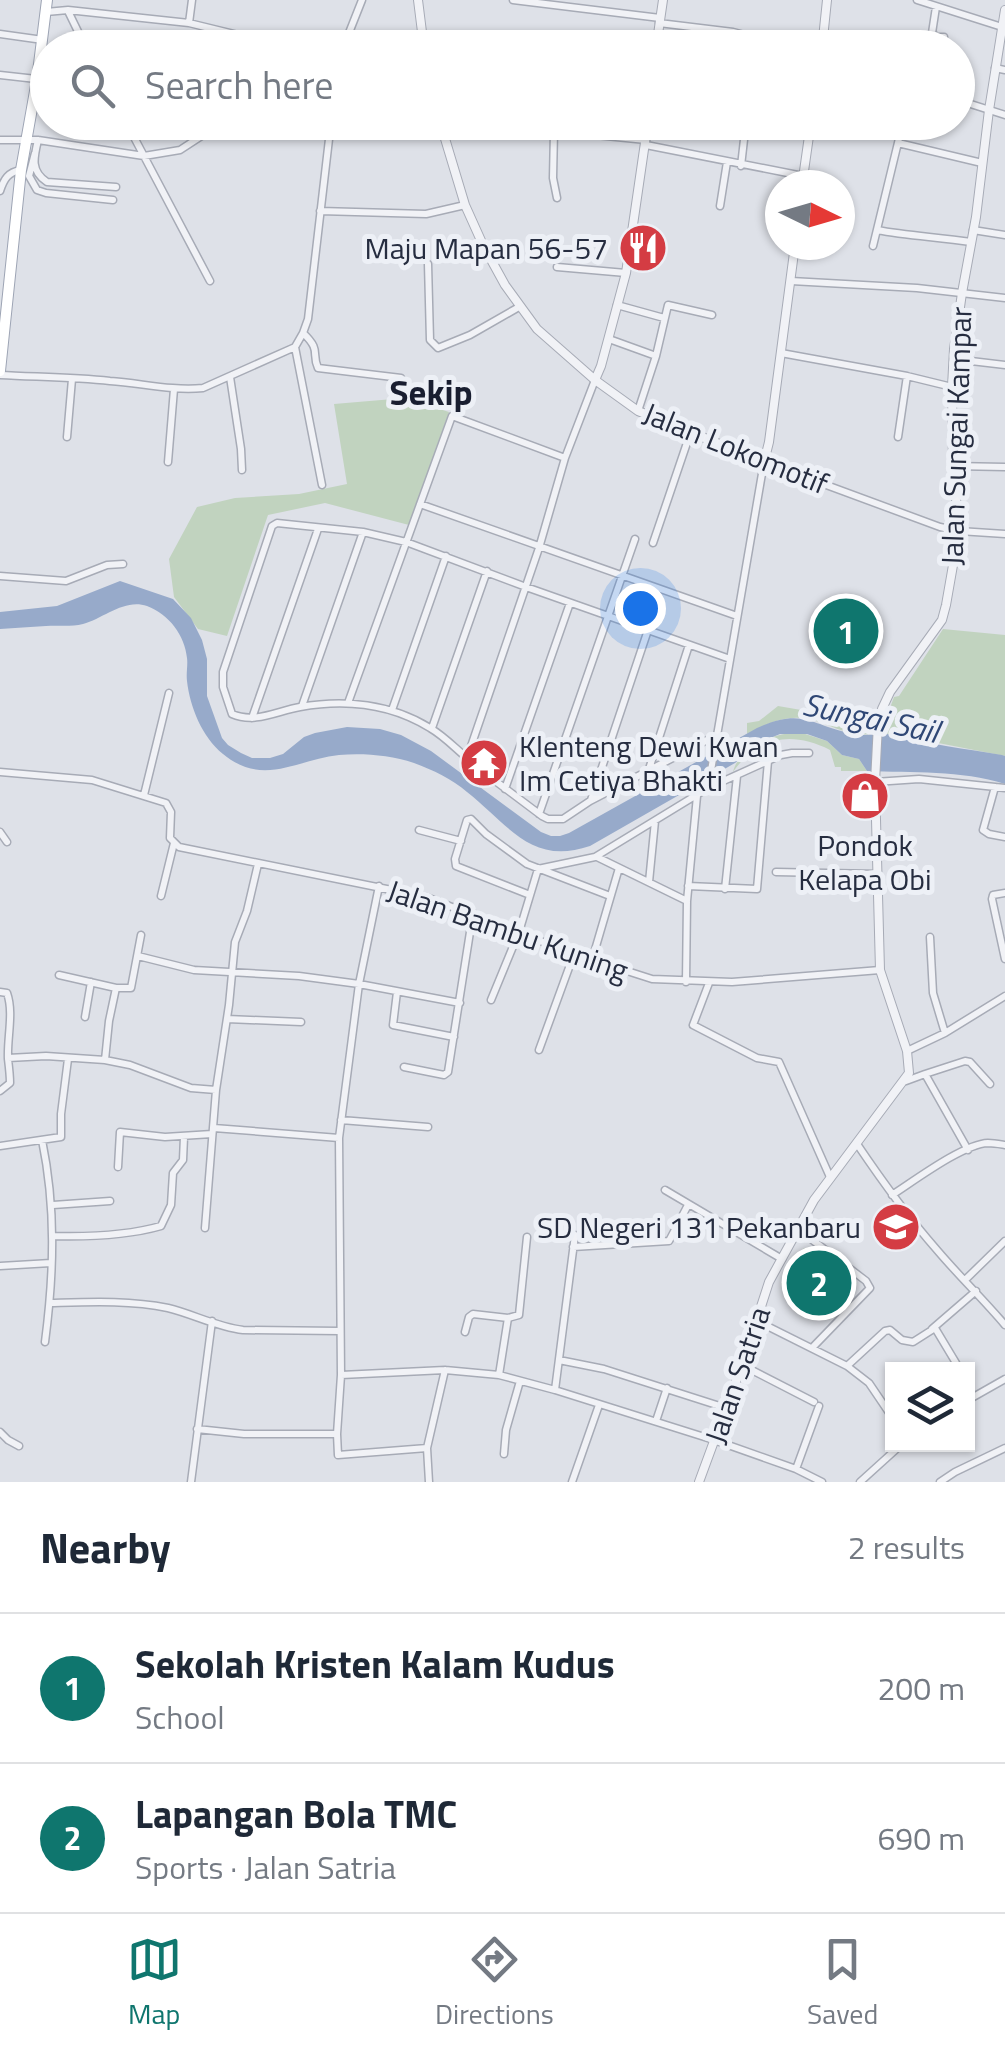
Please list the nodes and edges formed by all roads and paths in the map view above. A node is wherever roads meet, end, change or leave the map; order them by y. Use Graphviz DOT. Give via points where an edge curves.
graph roads {
  1 [pos="192,0"];
  2 [pos="362,0"];
  3 [pos="418,0"];
  4 [pos="513,0"];
  5 [pos="604,0"];
  6 [pos="662,0"];
  7 [pos="828,0"];
  8 [pos="917,0"];
  9 [pos="46,6"];
  10 [pos="936,6"];
  11 [pos="68,10"];
  12 [pos="1005,10"];
  13 [pos="602,12"];
  14 [pos="659,20"];
  15 [pos="189,23"];
  16 [pos="1002,27"];
  17 [pos="708,29"];
  18 [pos="77,30"];
  19 [pos="210,30"];
  20 [pos="350,30"];
  21 [pos="422,30"];
  22 [pos="658,30"];
  23 [pos="716,30"];
  24 [pos="824,30"];
  25 [pos="932,30"];
  26 [pos="0,34"];
  27 [pos="30,38"];
  28 [pos="1000,69"];
  29 [pos="0,75"];
  30 [pos="30,79"];
  31 [pos="975,105"];
  32 [pos="989,110"];
  33 [pos="1005,115"];
  34 [pos="0,140"];
  35 [pos="32,140"];
  36 [pos="136,140"];
  37 [pos="195,140"];
  38 [pos="329,140"];
  39 [pos="446,140"];
  40 [pos="554,140"];
  41 [pos="623,140"];
  42 [pos="646,140"];
  43 [pos="744,140"];
  44 [pos="808,140"];
  45 [pos="899,140"];
  46 [pos="646,143"];
  47 [pos="898,144"];
  48 [pos="35,153"];
  49 [pos="144,156"];
  50 [pos="727,162"];
  51 [pos="982,163"];
  52 [pos="741,166"];
  53 [pos="20,170"];
  54 [pos="804,170"];
  55 [pos="765,172"];
  56 [pos="2,180"];
  57 [pos="116,187"];
  58 [pos="0,190"];
  59 [pos="558,198"];
  60 [pos="113,200"];
  61 [pos="466,206"];
  62 [pos="720,206"];
  63 [pos="320,211"];
  64 [pos="877,230"];
  65 [pos="974,230"];
  66 [pos="1005,235"];
  67 [pos="971,242"];
  68 [pos="873,246"];
  69 [pos="793,260"];
  70 [pos="428,264"];
  71 [pos="558,267"];
  72 [pos="626,273"];
  73 [pos="210,281"];
  74 [pos="791,281"];
  75 [pos="962,293"];
  76 [pos="1005,298"];
  77 [pos="618,306"];
  78 [pos="520,307"];
  79 [pos="712,315"];
  80 [pos="664,318"];
  81 [pos="304,333"];
  82 [pos="608,339"];
  83 [pos="295,348"];
  84 [pos="780,353"];
  85 [pos="656,356"];
  86 [pos="954,360"];
  87 [pos="0,361"];
  88 [pos="1005,364"];
  89 [pos="0,373"];
  90 [pos="907,376"];
  91 [pos="230,378"];
  92 [pos="401,378"];
  93 [pos="72,379"];
  94 [pos="596,380"];
  95 [pos="952,388"];
  96 [pos="174,389"];
  97 [pos="638,411"];
  98 [pos="690,434"];
  99 [pos="898,436"];
  100 [pos="66,438"];
  101 [pos="565,458"];
  102 [pos="168,462"];
  103 [pos="764,462"];
  104 [pos="953,466"];
  105 [pos="1005,467"];
  106 [pos="242,470"];
  107 [pos="322,485"];
  108 [pos="420,504"];
  109 [pos="318,528"];
  110 [pos="958,531"];
  111 [pos="362,532"];
  112 [pos="1005,534"];
  113 [pos="635,539"];
  114 [pos="406,542"];
  115 [pos="653,543"];
  116 [pos="539,548"];
  117 [pos="446,556"];
  118 [pos="123,564"];
  119 [pos="488,571"];
  120 [pos="0,576"];
  121 [pos="622,576"];
  122 [pos="526,588"];
  123 [pos="570,603"];
  124 [pos="608,616"];
  125 [pos="737,616"];
  126 [pos="648,630"];
  127 [pos="690,644"];
  128 [pos="730,658"];
  129 [pos="170,693"];
  130 [pos="348,702"];
  131 [pos="302,706"];
  132 [pos="392,710"];
  133 [pos="252,719"];
  134 [pos="432,728"];
  135 [pos="716,735"];
  136 [pos="809,753"];
  137 [pos="768,760"];
  138 [pos="648,770"];
  139 [pos="0,772"];
  140 [pos="737,774"];
  141 [pos="875,778"];
  142 [pos="494,780"];
  143 [pos="708,785"];
  144 [pos="995,787"];
  145 [pos="1005,788"];
  146 [pos="504,789"];
  147 [pos="144,795"];
  148 [pos="697,795"];
  149 [pos="590,802"];
  150 [pos="539,814"];
  151 [pos="655,820"];
  152 [pos="419,830"];
  153 [pos="0,832"];
  154 [pos="1005,837"];
  155 [pos="461,841"];
  156 [pos="7,842"];
  157 [pos="174,844"];
  158 [pos="596,857"];
  159 [pos="258,864"];
  160 [pos="619,868"];
  161 [pos="538,869"];
  162 [pos="776,872"];
  163 [pos="878,874"];
  164 [pos="649,882"];
  165 [pos="380,886"];
  166 [pos="688,886"];
  167 [pos="725,889"];
  168 [pos="1005,893"];
  169 [pos="530,894"];
  170 [pos="161,896"];
  171 [pos="610,896"];
  172 [pos="688,900"];
  173 [pos="473,914"];
  174 [pos="520,932"];
  175 [pos="141,935"];
  176 [pos="930,936"];
  177 [pos="574,954"];
  178 [pos="138,956"];
  179 [pos="1005,959"];
  180 [pos="592,960"];
  181 [pos="880,970"];
  182 [pos="233,974"];
  183 [pos="59,975"];
  184 [pos="91,982"];
  185 [pos="686,982"];
  186 [pos="710,982"];
  187 [pos="359,984"];
  188 [pos="116,988"];
  189 [pos="0,992"];
  190 [pos="397,992"];
  191 [pos="1005,996"];
  192 [pos="491,1000"];
  193 [pos="460,1004"];
  194 [pos="85,1017"];
  195 [pos="227,1019"];
  196 [pos="301,1022"];
  197 [pos="945,1033"];
  198 [pos="454,1037"];
  199 [pos="539,1050"];
  200 [pos="907,1051"];
  201 [pos="8,1058"];
  202 [pos="68,1060"];
  203 [pos="105,1060"];
  204 [pos="404,1067"];
  205 [pos="925,1074"];
  206 [pos="906,1080"];
  207 [pos="990,1084"];
  208 [pos="216,1090"];
  209 [pos="0,1091"];
  210 [pos="341,1120"];
  211 [pos="428,1128"];
  212 [pos="213,1131"];
  213 [pos="184,1137"];
  214 [pos="339,1138"];
  215 [pos="42,1140"];
  216 [pos="857,1144"];
  217 [pos="0,1145"];
  218 [pos="1005,1145"];
  219 [pos="968,1150"];
  220 [pos="118,1167"];
  221 [pos="830,1177"];
  222 [pos="665,1190"];
  223 [pos="892,1196"];
  224 [pos="110,1201"];
  225 [pos="53,1205"];
  226 [pos="688,1205"];
  227 [pos="205,1228"];
  228 [pos="798,1229"];
  229 [pos="575,1235"];
  230 [pos="52,1236"];
  231 [pos="527,1237"];
  232 [pos="1005,1240"];
  233 [pos="573,1247"];
  234 [pos="782,1259"];
  235 [pos="51,1263"];
  236 [pos="0,1266"];
  237 [pos="965,1280"];
  238 [pos="976,1290"];
  239 [pos="50,1303"];
  240 [pos="508,1318"];
  241 [pos="757,1320"];
  242 [pos="212,1321"];
  243 [pos="1005,1325"];
  244 [pos="932,1329"];
  245 [pos="339,1331"];
  246 [pos="465,1332"];
  247 [pos="45,1342"];
  248 [pos="812,1348"];
  249 [pos="558,1360"];
  250 [pos="955,1362"];
  251 [pos="742,1365"];
  252 [pos="847,1366"];
  253 [pos="445,1370"];
  254 [pos="498,1375"];
  255 [pos="341,1376"];
  256 [pos="1005,1378"];
  257 [pos="520,1381"];
  258 [pos="667,1388"];
  259 [pos="555,1390"];
  260 [pos="975,1396"];
  261 [pos="599,1405"];
  262 [pos="885,1406"];
  263 [pos="726,1408"];
  264 [pos="656,1421"];
  265 [pos="197,1429"];
  266 [pos="0,1432"];
  267 [pos="337,1434"];
  268 [pos="714,1440"];
  269 [pos="19,1446"];
  270 [pos="427,1448"];
  271 [pos="1005,1448"];
  272 [pos="893,1452"];
  273 [pos="504,1454"];
  274 [pos="796,1469"];
  275 [pos="191,1482"];
  276 [pos="430,1482"];
  277 [pos="572,1482"];
  278 [pos="699,1482"];
  279 [pos="822,1482"];
  280 [pos="860,1482"];
  281 [pos="940,1482"];
  1 -- 15 [label="street"];
  2 -- 20 [label="street"];
  3 -- 21 [label="street"];
  4 -- 13 [label="street"];
  5 -- 13 [label="street"];
  6 -- 14 [label="street"];
  7 -- 24 [label="street"];
  8 -- 10 [label="street"];
  9 -- 11 [label="street"];
  10 -- 16 [label="street"];
  10 -- 25 [label="street"];
  11 -- 15 [label="street"];
  11 -- 18 [label="street"];
  12 -- 16 [label="street, Jalan Sungai Kampar"];
  13 -- 14 [label="street"];
  14 -- 17 [label="street"];
  14 -- 22 [label="street"];
  15 -- 19 [label="street"];
  16 -- 28 [label="street, Jalan Sungai Kampar"];
  17 -- 23 [label="street"];
  26 -- 27 [label="street"];
  28 -- 32 [label="street, Jalan Sungai Kampar"];
  29 -- 30 [label="street"];
  31 -- 32 [label="street"];
  32 -- 33 [label="street"];
  32 -- 51 [label="street, Jalan Sungai Kampar"];
  34 -- 35 [label="street"];
  35 -- 48 [label="street"];
  35 -- 49 [label="street"];
  35 -- 53 [label="main road"];
  36 -- 49 [label="street"];
  37 -- 49 [label="street"];
  38 -- 63 [label="street"];
  39 -- 61 [label="street, Jalan Lokomotif"];
  40 -- 59 [label="street"];
  41 -- 46 [label="street"];
  42 -- 46 [label="street"];
  43 -- 52 [label="street"];
  44 -- 54 [label="street"];
  45 -- 47 [label="street"];
  46 -- 50 [label="street"];
  46 -- 72 [label="street"];
  47 -- 51 [label="street"];
  47 -- 64 [label="street"];
  48 -- 57 [label="street" via="38,176 47,182"];
  48 -- 60 [label="street" via="29,176 38,190"];
  49 -- 73 [label="street"];
  50 -- 52 [label="street"];
  50 -- 62 [label="street"];
  51 -- 65 [label="street, Jalan Sungai Kampar"];
  52 -- 55 [label="street"];
  53 -- 56 [label="street"];
  53 -- 87 [label="main road"];
  56 -- 58 [label="street"];
  61 -- 63 [label="street" via="426,214"];
  61 -- 78 [label="street, Jalan Lokomotif"];
  63 -- 81 [label="street"];
  64 -- 67 [label="street"];
  64 -- 68 [label="street"];
  65 -- 66 [label="street"];
  65 -- 67 [label="street, Jalan Sungai Kampar"];
  67 -- 75 [label="street, Jalan Sungai Kampar"];
  69 -- 74 [label="street"];
  70 -- 78 [label="street" via="430,340 438,348"];
  71 -- 72 [label="street"];
  72 -- 77 [label="street"];
  74 -- 75 [label="street"];
  74 -- 84 [label="street"];
  75 -- 76 [label="street"];
  75 -- 86 [label="street, Jalan Sungai Kampar"];
  77 -- 80 [label="street"];
  77 -- 82 [label="street"];
  78 -- 94 [label="street, Jalan Lokomotif"];
  79 -- 80 [label="street" via="668,305"];
  80 -- 85 [label="street"];
  81 -- 83 [label="street"];
  81 -- 92 [label="street" via="318,368"];
  82 -- 85 [label="street"];
  82 -- 94 [label="street"];
  83 -- 91 [label="street"];
  83 -- 107 [label="street"];
  84 -- 90 [label="street"];
  84 -- 103 [label="street"];
  85 -- 97 [label="street"];
  86 -- 88 [label="street"];
  86 -- 95 [label="street, Jalan Sungai Kampar"];
  87 -- 89 [label="main road"];
  89 -- 93 [label="street"];
  90 -- 95 [label="street"];
  90 -- 99 [label="street"];
  91 -- 96 [label="street"];
  91 -- 106 [label="street"];
  93 -- 96 [label="street"];
  93 -- 100 [label="street"];
  94 -- 97 [label="street, Jalan Lokomotif"];
  94 -- 101 [label="street"];
  95 -- 104 [label="street, Jalan Sungai Kampar"];
  96 -- 102 [label="street"];
  97 -- 98 [label="street, Jalan Lokomotif"];
  98 -- 103 [label="street, Jalan Lokomotif"];
  98 -- 115 [label="street"];
  101 -- 108 [label="street" via="452,416"];
  101 -- 116 [label="street"];
  103 -- 110 [label="street, Jalan Lokomotif"];
  103 -- 125 [label="street"];
  104 -- 105 [label="street"];
  104 -- 110 [label="street, Jalan Sungai Kampar"];
  108 -- 114 [label="street"];
  108 -- 116 [label="street"];
  109 -- 111 [label="street"];
  109 -- 133 [label="street"];
  109 -- 133 [label="street" via="272,526 223,672 232,714"];
  110 -- 112 [label="street, Jalan Lokomotif"];
  110 -- 141 [label="street, Jalan Sungai Kampar" via="945,613 882,709"];
  111 -- 114 [label="street"];
  111 -- 131 [label="street"];
  113 -- 121 [label="street"];
  114 -- 117 [label="street"];
  114 -- 130 [label="street"];
  116 -- 121 [label="street"];
  116 -- 122 [label="street"];
  117 -- 119 [label="street"];
  117 -- 132 [label="street"];
  118 -- 120 [label="street" via="66,581"];
  119 -- 122 [label="street"];
  119 -- 134 [label="street"];
  121 -- 124 [label="street"];
  121 -- 125 [label="street"];
  122 -- 123 [label="street"];
  122 -- 134 [label="street" via="467,758"];
  123 -- 124 [label="street"];
  123 -- 146 [label="street"];
  124 -- 126 [label="street"];
  124 -- 150 [label="street"];
  125 -- 128 [label="street"];
  126 -- 127 [label="street"];
  126 -- 149 [label="street"];
  127 -- 128 [label="street"];
  127 -- 138 [label="street"];
  128 -- 135 [label="street"];
  129 -- 147 [label="street"];
  130 -- 131 [label="street"];
  130 -- 132 [label="street"];
  131 -- 133 [label="street"];
  132 -- 134 [label="street"];
  135 -- 138 [label="street"];
  135 -- 143 [label="street"];
  136 -- 137 [label="street"];
  137 -- 140 [label="street"];
  137 -- 167 [label="street" via="758,888"];
  138 -- 149 [label="street"];
  139 -- 147 [label="street" via="92,780"];
  140 -- 143 [label="street"];
  140 -- 167 [label="street"];
  141 -- 144 [label="street"];
  141 -- 163 [label="street"];
  142 -- 146 [label="street"];
  143 -- 148 [label="street"];
  144 -- 145 [label="street"];
  144 -- 154 [label="street" via="982,830"];
  146 -- 150 [label="street"];
  147 -- 157 [label="street" via="170,807"];
  148 -- 151 [label="street"];
  148 -- 166 [label="street"];
  149 -- 150 [label="street" via="563,820"];
  151 -- 158 [label="street"];
  151 -- 164 [label="street"];
  152 -- 155 [label="street"];
  153 -- 156 [label="street"];
  155 -- 161 [label="street" via="472,819"];
  155 -- 169 [label="street" via="456,866"];
  157 -- 159 [label="street, Jalan Bambu Kuning"];
  157 -- 170 [label="street"];
  158 -- 160 [label="street"];
  158 -- 161 [label="street"];
  159 -- 165 [label="street, Jalan Bambu Kuning"];
  159 -- 182 [label="street" via="235,942"];
  160 -- 164 [label="street"];
  160 -- 171 [label="street"];
  161 -- 169 [label="street"];
  161 -- 171 [label="street"];
  162 -- 163 [label="street"];
  163 -- 181 [label="street"];
  164 -- 172 [label="street"];
  165 -- 173 [label="street, Jalan Bambu Kuning"];
  165 -- 187 [label="street"];
  166 -- 167 [label="street"];
  166 -- 172 [label="street"];
  168 -- 179 [label="street" via="992,899"];
  169 -- 174 [label="street"];
  171 -- 180 [label="street"];
  172 -- 185 [label="street"];
  173 -- 174 [label="street, Jalan Bambu Kuning"];
  173 -- 193 [label="street"];
  174 -- 177 [label="street, Jalan Bambu Kuning"];
  174 -- 192 [label="street"];
  175 -- 178 [label="street"];
  176 -- 197 [label="street" via="933,993"];
  177 -- 180 [label="street, Jalan Bambu Kuning"];
  177 -- 199 [label="street"];
  178 -- 182 [label="street"];
  178 -- 188 [label="street" via="132,988"];
  180 -- 185 [label="street, Jalan Bambu Kuning"];
  181 -- 186 [label="street, Jalan Bambu Kuning"];
  181 -- 200 [label="street"];
  182 -- 187 [label="street"];
  182 -- 195 [label="street"];
  183 -- 184 [label="street"];
  184 -- 188 [label="street"];
  184 -- 194 [label="street"];
  185 -- 186 [label="street, Jalan Bambu Kuning"];
  186 -- 221 [label="street" via="693,1025 756,1058 779,1062"];
  187 -- 190 [label="street"];
  187 -- 210 [label="street"];
  188 -- 203 [label="street"];
  189 -- 201 [label="street" via="10,1002"];
  190 -- 193 [label="street"];
  190 -- 198 [label="street" via="393,1025"];
  191 -- 197 [label="street"];
  193 -- 198 [label="street"];
  195 -- 196 [label="street"];
  195 -- 208 [label="street"];
  197 -- 200 [label="street"];
  198 -- 204 [label="street" via="444,1075"];
  200 -- 206 [label="street"];
  201 -- 202 [label="street"];
  201 -- 209 [label="street" via="10,1084"];
  202 -- 203 [label="street"];
  202 -- 215 [label="street" via="61,1137"];
  203 -- 208 [label="street"];
  205 -- 206 [label="street"];
  205 -- 207 [label="street" via="965,1061"];
  205 -- 219 [label="street"];
  206 -- 216 [label="street, Jalan Satria"];
  208 -- 212 [label="street"];
  210 -- 211 [label="street"];
  210 -- 214 [label="street"];
  212 -- 213 [label="street"];
  212 -- 214 [label="street"];
  212 -- 227 [label="street"];
  213 -- 220 [label="street" via="120,1132"];
  213 -- 230 [label="street" via="161,1226"];
  214 -- 245 [label="street"];
  215 -- 217 [label="street"];
  215 -- 225 [label="street"];
  216 -- 221 [label="street, Jalan Satria"];
  216 -- 223 [label="street"];
  218 -- 219 [label="street"];
  219 -- 223 [label="street"];
  221 -- 228 [label="street, Jalan Satria"];
  222 -- 226 [label="street"];
  223 -- 237 [label="street"];
  224 -- 225 [label="street"];
  225 -- 230 [label="street"];
  226 -- 233 [label="street" via="668,1242"];
  226 -- 234 [label="street"];
  228 -- 234 [label="street, Jalan Satria"];
  228 -- 248 [label="street" via="870,1288"];
  229 -- 233 [label="street"];
  230 -- 235 [label="street"];
  231 -- 240 [label="street" via="519,1316"];
  232 -- 237 [label="street"];
  233 -- 249 [label="street"];
  234 -- 241 [label="street, Jalan Satria"];
  235 -- 236 [label="street"];
  235 -- 239 [label="street"];
  237 -- 238 [label="street"];
  238 -- 243 [label="street"];
  238 -- 244 [label="street"];
  239 -- 242 [label="street" via="137,1304"];
  239 -- 247 [label="street"];
  240 -- 246 [label="street" via="473,1314"];
  240 -- 254 [label="street"];
  241 -- 248 [label="street"];
  241 -- 251 [label="street, Jalan Satria"];
  242 -- 245 [label="street" via="243,1330"];
  242 -- 265 [label="street"];
  244 -- 250 [label="street"];
  244 -- 252 [label="street" via="913,1342 885,1331"];
  245 -- 255 [label="street"];
  248 -- 252 [label="street"];
  249 -- 258 [label="street"];
  249 -- 259 [label="street"];
  251 -- 263 [label="street, Jalan Satria"];
  251 -- 274 [label="street" via="816,1404"];
  252 -- 262 [label="street"];
  253 -- 254 [label="street"];
  253 -- 255 [label="street"];
  253 -- 270 [label="street"];
  254 -- 257 [label="street"];
  255 -- 267 [label="street"];
  256 -- 260 [label="street"];
  257 -- 259 [label="street"];
  257 -- 273 [label="street"];
  258 -- 263 [label="street"];
  258 -- 264 [label="street"];
  259 -- 261 [label="street"];
  261 -- 264 [label="street"];
  261 -- 277 [label="street"];
  263 -- 268 [label="street, Jalan Satria"];
  264 -- 268 [label="street"];
  265 -- 267 [label="street"];
  265 -- 275 [label="street"];
  266 -- 269 [label="street"];
  267 -- 270 [label="street" via="338,1456"];
  268 -- 274 [label="street"];
  268 -- 278 [label="street, Jalan Satria"];
  270 -- 276 [label="street"];
  271 -- 281 [label="street"];
  272 -- 280 [label="street"];
  274 -- 279 [label="street"];
}
